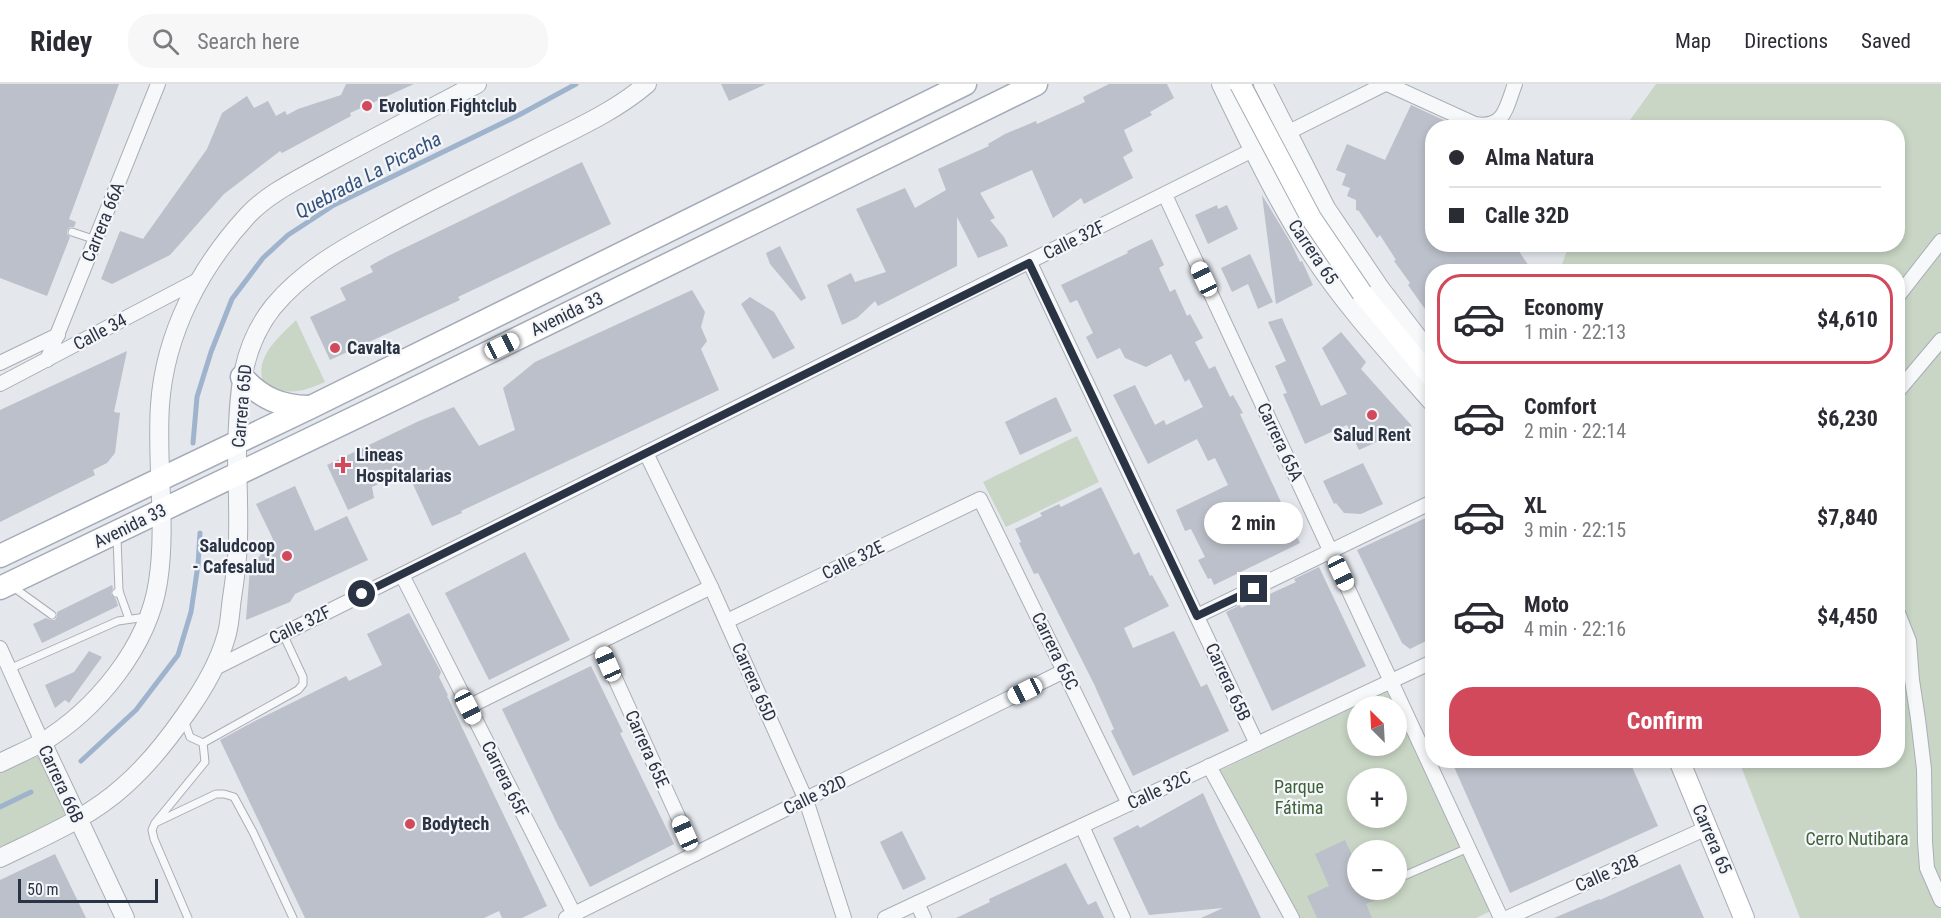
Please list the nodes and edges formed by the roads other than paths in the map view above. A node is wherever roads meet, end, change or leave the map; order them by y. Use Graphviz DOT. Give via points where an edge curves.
graph roads {
  1 [pos="158,84"];
  2 [pos="477,84"];
  3 [pos="646,84"];
  4 [pos="965,84"];
  5 [pos="1036,84"];
  6 [pos="1221,84"];
  7 [pos="1240,84"];
  8 [pos="1263,84"];
  9 [pos="1386,84"];
  10 [pos="1515,84"];
  11 [pos="1466,120"];
  12 [pos="1498,120"];
  13 [pos="1288,133"];
  14 [pos="1254,150"];
  15 [pos="1165,195"];
  16 [pos="72,232"];
  17 [pos="96,240"];
  18 [pos="1941,241"];
  19 [pos="1029,263"];
  20 [pos="200,279"];
  21 [pos="1905,287"];
  22 [pos="58,335"];
  23 [pos="1941,340"];
  24 [pos="1425,347"];
  25 [pos="47,360"];
  26 [pos="0,363"];
  27 [pos="1425,370"];
  28 [pos="242,377"];
  29 [pos="1905,382"];
  30 [pos="0,384"];
  31 [pos="1425,394"];
  32 [pos="310,407"];
  33 [pos="238,442"];
  34 [pos="646,453"];
  35 [pos="237,475"];
  36 [pos="159,480"];
  37 [pos="980,499"];
  38 [pos="1425,505"];
  39 [pos="161,512"];
  40 [pos="117,533"];
  41 [pos="1330,552"];
  42 [pos="0,556"];
  43 [pos="402,575"];
  44 [pos="4,586"];
  45 [pos="711,587"];
  46 [pos="52,615"];
  47 [pos="1197,616"];
  48 [pos="148,617"];
  49 [pos="129,619"];
  50 [pos="727,621"];
  51 [pos="1905,631"];
  52 [pos="283,634"];
  53 [pos="599,643"];
  54 [pos="0,648"];
  55 [pos="1425,665"];
  56 [pos="215,668"];
  57 [pos="9,669"];
  58 [pos="1064,671"];
  59 [pos="1391,681"];
  60 [pos="468,707"];
  61 [pos="183,717"];
  62 [pos="203,743"];
  63 [pos="1257,744"];
  64 [pos="46,749"];
  65 [pos="1425,755"];
  66 [pos="0,763"];
  67 [pos="1209,766"];
  68 [pos="1431,768"];
  69 [pos="1682,768"];
  70 [pos="806,800"];
  71 [pos="1130,804"];
  72 [pos="74,812"];
  73 [pos="155,823"];
  74 [pos="1082,826"];
  75 [pos="1707,828"];
  76 [pos="1468,848"];
  77 [pos="694,854"];
  78 [pos="0,858"];
  79 [pos="1407,875"];
  80 [pos="1941,900"];
  81 [pos="917,903"];
  82 [pos="572,917"];
  83 [pos="125,918"];
  84 [pos="188,918"];
  85 [pos="293,918"];
  86 [pos="844,918"];
  87 [pos="885,918"];
  88 [pos="924,918"];
  89 [pos="1123,918"];
  90 [pos="1292,918"];
  91 [pos="1501,918"];
  92 [pos="1507,918"];
  93 [pos="1744,918"];
  1 -- 17 [label="street, Carrera 66A"];
  2 -- 20 [label="street" via="261,203 233,233"];
  3 -- 28 [label="street, Carrera 65D" via="598,118 411,211 311,270 290,288 256,331"];
  4 -- 32 [label="main road, Avenida 33"];
  5 -- 35 [label="main road, Avenida 33"];
  6 -- 14 [label="street, Carrera 65"];
  7 -- 27 [label="main road, Carrera 65, bridge" via="1311,218 1362,293"];
  8 -- 13 [label="street, Carrera 65"];
  9 -- 11 [label="street"];
  9 -- 13 [label="street, Calle 32F"];
  10 -- 12 [label="street"];
  13 -- 14 [label="street, Calle 32F"];
  13 -- 24 [label="street, Carrera 65" via="1326,208"];
  14 -- 15 [label="street, Calle 32F"];
  14 -- 31 [label="street, Carrera 65" via="1312,255 1371,333"];
  15 -- 19 [label="street, Calle 32F"];
  15 -- 41 [label="street, Carrera 65A"];
  16 -- 17 [label="lane"];
  17 -- 22 [label="street, Carrera 66A"];
  18 -- 21 [label="street"];
  19 -- 34 [label="street, Calle 32F"];
  19 -- 47 [label="street, Carrera 65B"];
  20 -- 25 [label="street, Calle 34"];
  20 -- 36 [label="street" via="185,306 164,375"];
  22 -- 25 [label="street, Carrera 66A"];
  22 -- 26 [label="street"];
  23 -- 29 [label="street"];
  25 -- 30 [label="street, Calle 34"];
  28 -- 32 [label="main road" via="279,404"];
  28 -- 33 [label="street, Carrera 65D"];
  32 -- 33 [label="main road, Avenida 33"];
  33 -- 35 [label="street, Carrera 65D"];
  33 -- 36 [label="main road, Avenida 33"];
  34 -- 43 [label="street, Calle 32F"];
  34 -- 45 [label="street, Carrera 65D"];
  35 -- 39 [label="main road, Avenida 33"];
  35 -- 56 [label="street, Carrera 65D" via="234,586 227,634"];
  36 -- 39 [label="street"];
  36 -- 42 [label="main road, Avenida 33"];
  37 -- 50 [label="street, Calle 32E"];
  37 -- 58 [label="street, Carrera 65C"];
  38 -- 41 [label="street"];
  39 -- 40 [label="main road, Avenida 33"];
  39 -- 48 [label="street" via="158,582"];
  40 -- 44 [label="main road, Avenida 33"];
  40 -- 49 [label="lane" via="118,592"];
  41 -- 47 [label="street"];
  41 -- 59 [label="street, Carrera 65A"];
  43 -- 52 [label="street, Calle 32F"];
  43 -- 60 [label="street, Carrera 65F"];
  44 -- 46 [label="lane"];
  45 -- 50 [label="street, Carrera 65D"];
  45 -- 53 [label="street"];
  47 -- 63 [label="street, Carrera 65B"];
  48 -- 49 [label="lane"];
  48 -- 64 [label="street" via="118,674"];
  49 -- 57 [label="lane"];
  50 -- 70 [label="street, Carrera 65D"];
  51 -- 80 [label="street" via="1924,769 1927,868"];
  52 -- 56 [label="street, Calle 32F"];
  52 -- 62 [label="lane" via="303,684"];
  53 -- 60 [label="street"];
  53 -- 77 [label="street, Carrera 65E"];
  54 -- 57 [label="street, Carrera 66B"];
  55 -- 59 [label="street, Calle 32C"];
  56 -- 61 [label="street, Carrera 65D"];
  57 -- 64 [label="street, Carrera 66B"];
  58 -- 70 [label="street, Calle 32D"];
  58 -- 71 [label="street, Carrera 65C"];
  59 -- 63 [label="street, Calle 32C"];
  59 -- 65 [label="street, Carrera 65A"];
  60 -- 82 [label="street, Carrera 65F"];
  61 -- 62 [label="lane" via="190,737"];
  61 -- 72 [label="street, Carrera 65D" via="153,759 123,788"];
  62 -- 73 [label="lane" via="205,762"];
  63 -- 67 [label="street, Calle 32C"];
  64 -- 66 [label="street"];
  64 -- 72 [label="street, Carrera 66B"];
  67 -- 71 [label="street, Calle 32C"];
  67 -- 90 [label="street"];
  68 -- 76 [label="street, Carrera 65A"];
  69 -- 75 [label="main road, Carrera 65"];
  70 -- 77 [label="street, Calle 32D"];
  70 -- 86 [label="street, Carrera 65D"];
  71 -- 74 [label="street, Calle 32C"];
  72 -- 78 [label="street"];
  72 -- 83 [label="street, Carrera 66B"];
  73 -- 84 [label="lane" via="154,839"];
  73 -- 85 [label="lane" via="216,794 234,797"];
  74 -- 81 [label="street, Calle 32C"];
  74 -- 89 [label="street"];
  75 -- 92 [label="street, Calle 32B"];
  75 -- 93 [label="main road, Carrera 65"];
  76 -- 79 [label="lane"];
  76 -- 91 [label="street, Carrera 65A"];
  77 -- 82 [label="street, Calle 32D"];
  81 -- 87 [label="street, Calle 32C"];
  81 -- 88 [label="street"];
}
